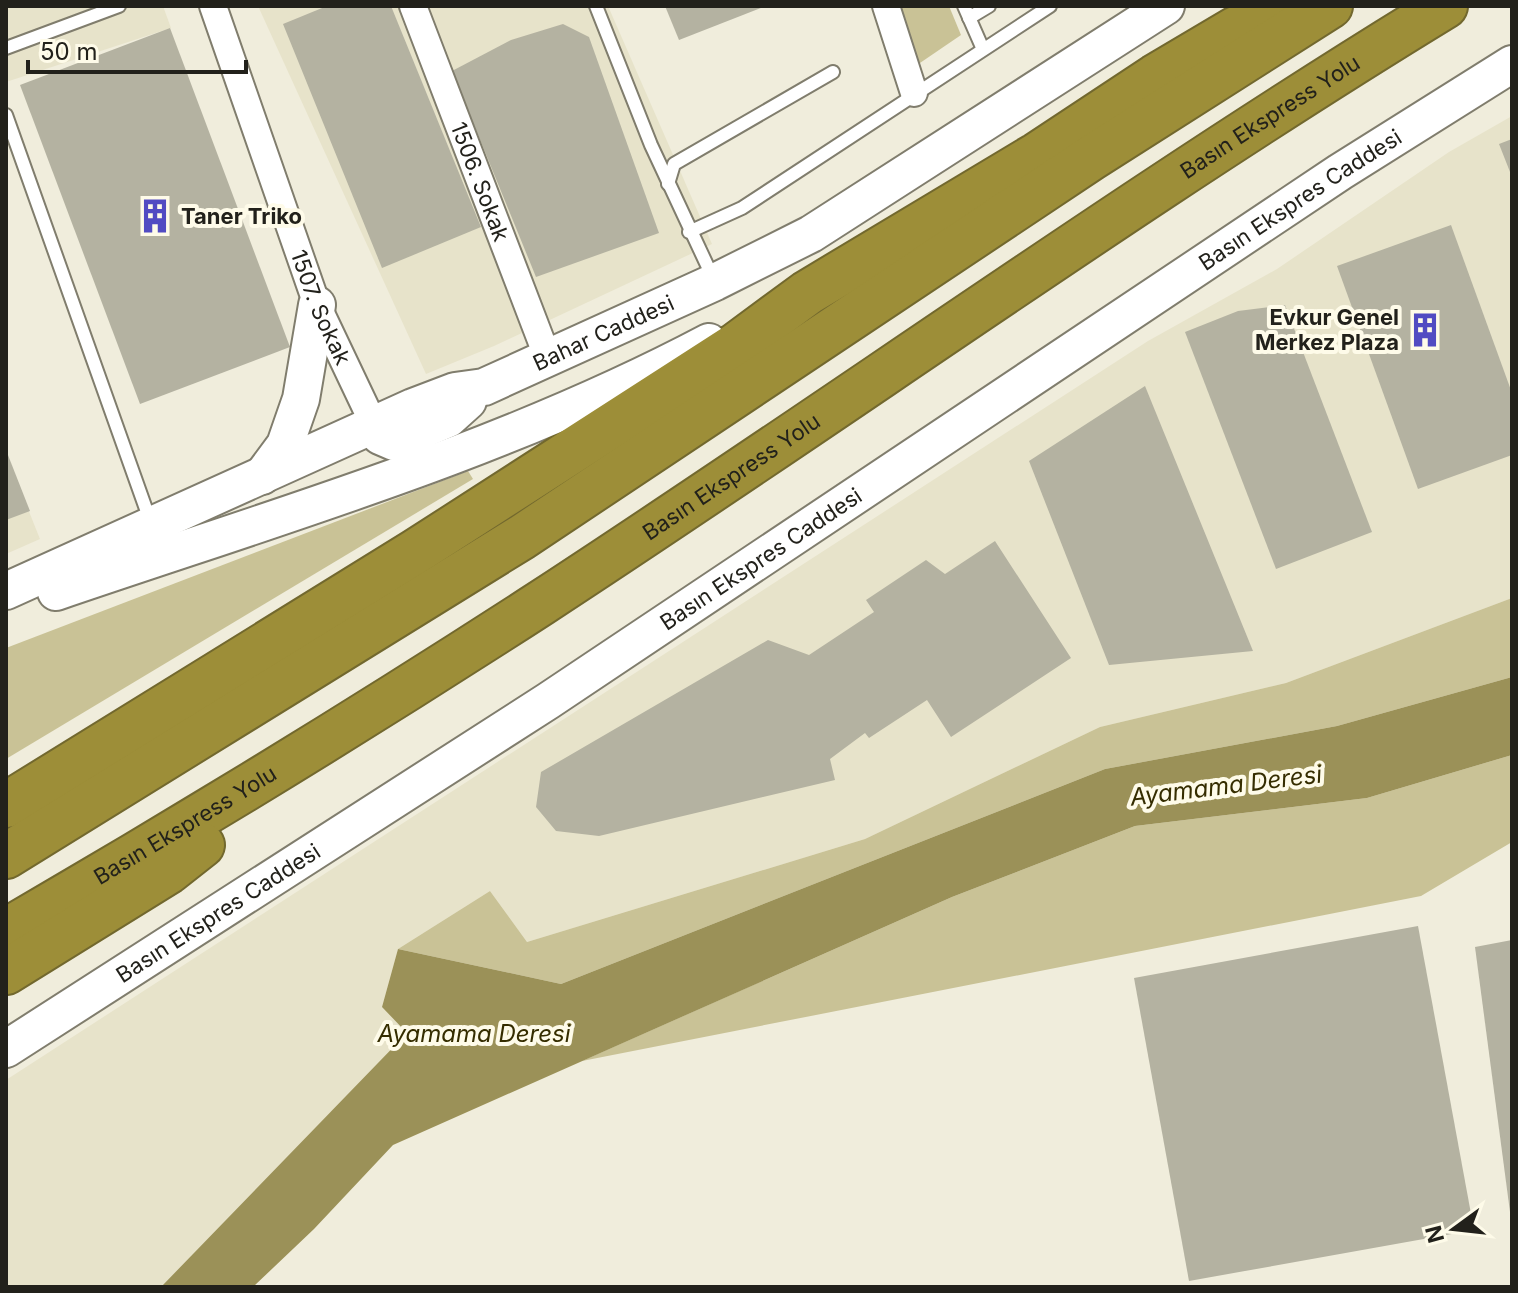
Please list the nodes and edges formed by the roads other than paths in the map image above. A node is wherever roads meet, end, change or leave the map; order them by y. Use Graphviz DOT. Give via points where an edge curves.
graph roads {
  1 [pos="119,6"];
  2 [pos="213,6"];
  3 [pos="413,6"];
  4 [pos="596,6"];
  5 [pos="886,6"];
  6 [pos="989,6"];
  7 [pos="1050,6"];
  8 [pos="1166,6"];
  9 [pos="1294,6"];
  10 [pos="1330,6"];
  11 [pos="1445,6"];
  12 [pos="967,12"];
  13 [pos="982,47"];
  14 [pos="6,48"];
  15 [pos="1512,64"];
  16 [pos="833,72"];
  17 [pos="914,93"];
  18 [pos="6,115"];
  19 [pos="668,184"];
  20 [pos="689,232"];
  21 [pos="715,282"];
  22 [pos="807,293"];
  23 [pos="317,305"];
  24 [pos="547,356"];
  25 [pos="374,425"];
  26 [pos="261,478"];
  27 [pos="152,527"];
  28 [pos="6,591"];
  29 [pos="6,609"];
  30 [pos="280,767"];
  31 [pos="6,805"];
  32 [pos="6,856"];
  33 [pos="6,931"];
  34 [pos="6,972"];
  35 [pos="6,1049"];
  1 -- 14 [label="lane"];
  2 -- 23 [label="street, 1507. Sokak"];
  3 -- 24 [label="street, 1506. Sokak"];
  4 -- 19 [label="lane"];
  5 -- 17 [label="street"];
  6 -- 12 [label="lane"];
  7 -- 13 [label="lane"];
  8 -- 21 [label="main road, Bahar Caddesi" via="811,234"];
  9 -- 22 [label="highway" via="1236,29"];
  10 -- 32 [label="highway" via="1091,158 522,537"];
  11 -- 30 [label="highway, Basın Ekspress Yolu" via="540,603"];
  12 -- 13 [label="lane"];
  13 -- 17 [label="lane"];
  15 -- 35 [label="main road, Basın Ekspres Caddesi" via="1340,172 548,701"];
  16 -- 19 [label="lane" via="674,164"];
  17 -- 20 [label="lane" via="742,208"];
  18 -- 27 [label="lane"];
  19 -- 20 [label="lane"];
  20 -- 21 [label="lane"];
  21 -- 24 [label="main road, Bahar Caddesi"];
  22 -- 29 [label="main road" via="578,407 489,444 285,518"];
  22 -- 31 [label="highway" via="637,410"];
  23 -- 25 [label="street, 1507. Sokak"];
  23 -- 26 [label="main road" via="301,399 285,445"];
  24 -- 25 [label="main road, Bahar Caddesi" via="484,387 455,391"];
  25 -- 26 [label="main road, Bahar Caddesi"];
  26 -- 27 [label="main road, Bahar Caddesi"];
  27 -- 28 [label="main road, Bahar Caddesi"];
  30 -- 33 [label="highway, Basın Ekspress Yolu"];
  30 -- 34 [label="highway" via="227,825 169,871"];
}
